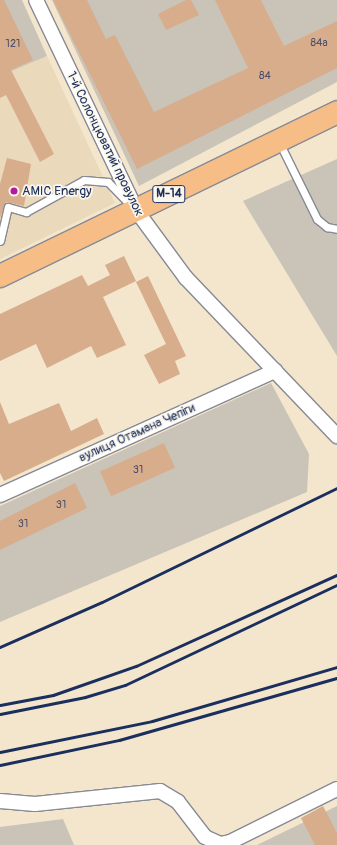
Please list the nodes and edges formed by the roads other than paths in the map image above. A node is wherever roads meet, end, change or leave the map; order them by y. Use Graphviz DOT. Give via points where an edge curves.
graph roads {
  1 [pos="36,0"];
  2 [pos="337,112"];
  3 [pos="278,140"];
  4 [pos="136,210"];
  5 [pos="337,229"];
  6 [pos="0,241"];
  7 [pos="0,276"];
  8 [pos="275,371"];
  9 [pos="337,436"];
  10 [pos="0,496"];
  11 [pos="337,789"];
  12 [pos="0,801"];
  13 [pos="227,843"];
  1 -- 4 [label="street, 1-й Солонцюватий провулок"];
  2 -- 3 [label="main road, М-14"];
  3 -- 4 [label="main road, М-14"];
  3 -- 5 [label="lane" via="317,219 327,227"];
  4 -- 6 [label="lane" via="108,182 84,180 26,212 8,207"];
  4 -- 7 [label="main road, М-14"];
  4 -- 8 [label="street, 1-й Солонцюватий провулок" via="186,278"];
  8 -- 9 [label="street, 1-й Солонцюватий провулок"];
  8 -- 10 [label="street, вулиця Отамана Чепіги"];
  11 -- 13 [label="street"];
  12 -- 13 [label="street" via="35,804 160,791 178,802 205,837 220,844"];
}
